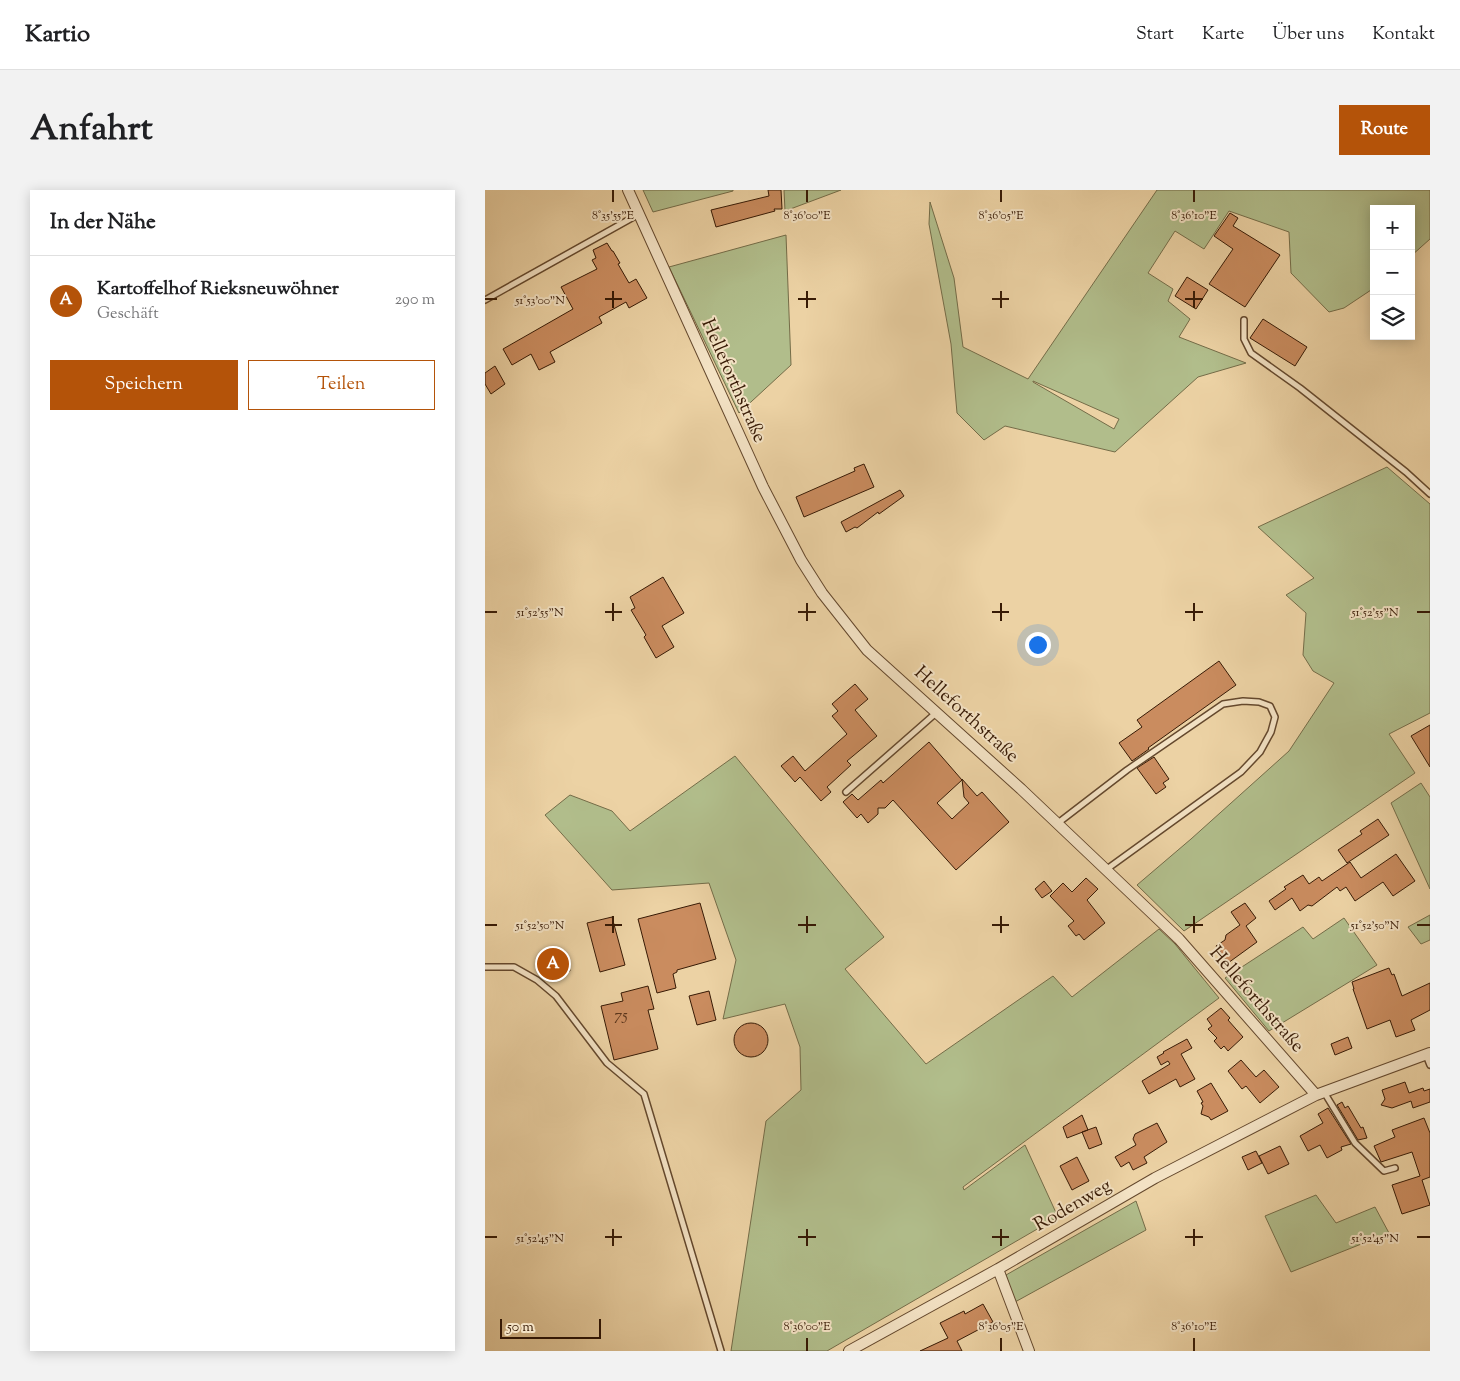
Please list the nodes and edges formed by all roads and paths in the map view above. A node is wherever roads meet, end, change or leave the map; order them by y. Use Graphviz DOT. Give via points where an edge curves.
graph roads {
  1 [pos="628,190"];
  2 [pos="639,214"];
  3 [pos="485,300"];
  4 [pos="1244,320"];
  5 [pos="1430,494"];
  6 [pos="937,713"];
  7 [pos="846,792"];
  8 [pos="1058,823"];
  9 [pos="1107,869"];
  10 [pos="485,967"];
  11 [pos="1429,1058"];
  12 [pos="1320,1094"];
  13 [pos="1395,1168"];
  14 [pos="998,1269"];
  15 [pos="721,1351"];
  16 [pos="849,1351"];
  17 [pos="1029,1351"];
  1 -- 2 [label="street, Helleforthstraße"];
  2 -- 3 [label="lane"];
  2 -- 6 [label="street, Helleforthstraße" via="763,487 801,560 867,650"];
  4 -- 5 [label="lane" via="1244,339 1251,353 1308,394"];
  6 -- 7 [label="lane"];
  6 -- 8 [label="street, Helleforthstraße"];
  8 -- 9 [label="street, Helleforthstraße"];
  8 -- 9 [label="lane" via="1127,770 1223,704 1243,701 1270,706 1275,717 1271,732 1260,752 1241,772"];
  9 -- 12 [label="street, Helleforthstraße" via="1179,939"];
  10 -- 15 [label="lane" via="514,967 537,980 557,996 607,1063 644,1094"];
  11 -- 12 [label="street"];
  12 -- 13 [label="lane" via="1355,1143 1385,1171"];
  12 -- 14 [label="street, Rodenweg" via="1155,1178"];
  14 -- 16 [label="street, Rodenweg"];
  14 -- 17 [label="street"];
}
